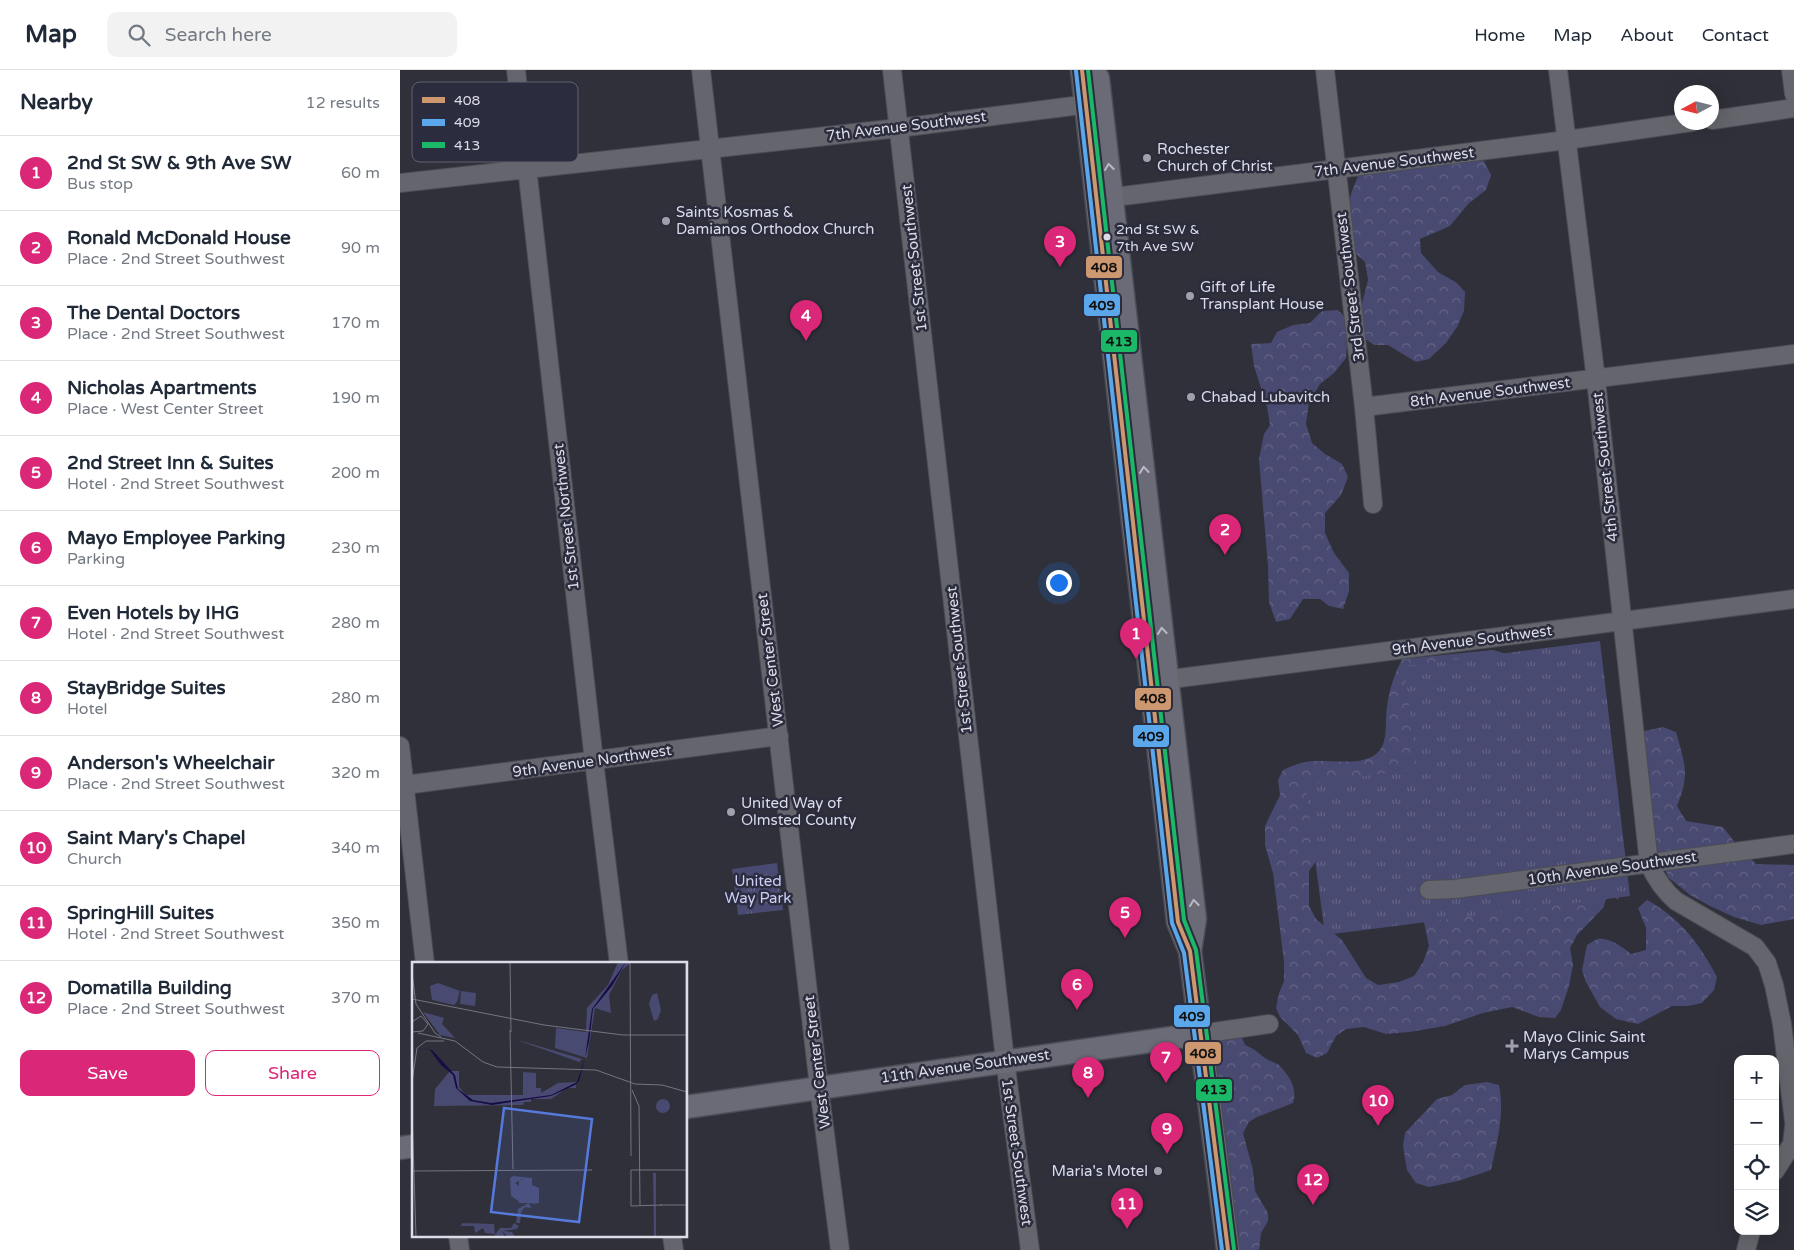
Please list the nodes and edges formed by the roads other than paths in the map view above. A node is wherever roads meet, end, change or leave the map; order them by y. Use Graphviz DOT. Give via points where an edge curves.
graph roads {
  1 [pos="701,70"];
  2 [pos="892,70"];
  3 [pos="1082,70"];
  4 [pos="1097,70"];
  5 [pos="1325,70"];
  6 [pos="1558,70"];
  7 [pos="1791,70"];
  8 [pos="1794,94"];
  9 [pos="1093,103"];
  10 [pos="1794,108"];
  11 [pos="1719,119"];
  12 [pos="1674,125"];
  13 [pos="899,128"];
  14 [pos="1567,140"];
  15 [pos="710,150"];
  16 [pos="526,162"];
  17 [pos="527,169"];
  18 [pos="1336,169"];
  19 [pos="400,183"];
  20 [pos="1104,198"];
  21 [pos="1794,354"];
  22 [pos="1596,380"];
  23 [pos="1364,407"];
  24 [pos="1373,504"];
  25 [pos="1794,598"];
  26 [pos="1621,622"];
  27 [pos="1159,681"];
  28 [pos="779,736"];
  29 [pos="400,746"];
  30 [pos="594,760"];
  31 [pos="405,785"];
  32 [pos="404,811"];
  33 [pos="1794,844"];
  34 [pos="1649,864"];
  35 [pos="1429,890"];
  36 [pos="425,962"];
  37 [pos="619,962"];
  38 [pos="1269,1024"];
  39 [pos="1200,1034"];
  40 [pos="1005,1060"];
  41 [pos="819,1087"];
  42 [pos="688,1107"];
  43 [pos="1794,1122"];
  44 [pos="1794,1128"];
  45 [pos="1779,1165"];
  46 [pos="1750,1235"];
  47 [pos="840,1250"];
  48 [pos="1030,1250"];
  49 [pos="1228,1250"];
  50 [pos="1746,1250"];
  1 -- 15 [label="street, West Center Street"];
  2 -- 13 [label="street, 1st Street Southwest"];
  3 -- 9 [label="main road"];
  4 -- 9 [label="main road"];
  5 -- 18 [label="street, 3rd Street Southwest"];
  6 -- 14 [label="street, 4th Street Southwest"];
  7 -- 8 [label="street"];
  9 -- 13 [label="street, 7th Avenue Southwest"];
  9 -- 20 [label="main road"];
  10 -- 11 [label="street"];
  12 -- 14 [label="street, 7th Avenue Southwest"];
  13 -- 15 [label="street, 7th Avenue Southwest"];
  13 -- 40 [label="street, 1st Street Southwest"];
  14 -- 18 [label="street, 7th Avenue Southwest"];
  14 -- 22 [label="street, 4th Street Southwest"];
  15 -- 17 [label="street, 7th Avenue Southwest"];
  15 -- 28 [label="street, West Center Street"];
  16 -- 17 [label="street, 1st Street Northwest"];
  17 -- 19 [label="street, 7th Avenue Southwest"];
  17 -- 30 [label="street, 1st Street Northwest"];
  18 -- 20 [label="street, 7th Avenue Southwest"];
  18 -- 23 [label="street, 3rd Street Southwest"];
  20 -- 27 [label="main road"];
  21 -- 22 [label="street, 8th Avenue Southwest"];
  22 -- 23 [label="street, 8th Avenue Southwest"];
  22 -- 26 [label="street, 4th Street Southwest"];
  23 -- 24 [label="street, 3rd Street Southwest"];
  25 -- 26 [label="street, 9th Avenue Southwest"];
  26 -- 27 [label="street, 9th Avenue Southwest"];
  26 -- 34 [label="street, 4th Street Southwest"];
  27 -- 39 [label="main road" via="1178,922 1190,951"];
  28 -- 30 [label="street, 9th Avenue Northwest"];
  28 -- 41 [label="street, West Center Street"];
  29 -- 31 [label="street"];
  30 -- 31 [label="street, 9th Avenue Northwest"];
  30 -- 37 [label="street, 1st Street Northwest"];
  31 -- 32 [label="street"];
  32 -- 36 [label="street"];
  33 -- 34 [label="street, 10th Avenue Southwest"];
  34 -- 35 [label="street, 10th Avenue Southwest"];
  34 -- 43 [label="street" via="1656,880 1676,901 1755,947 1767,963 1782,1024"];
  38 -- 39 [label="street"];
  39 -- 40 [label="main road, 11th Avenue Southwest"];
  39 -- 49 [label="main road"];
  40 -- 41 [label="main road, 11th Avenue Southwest"];
  40 -- 48 [label="street, 1st Street Southwest"];
  41 -- 42 [label="main road, 11th Avenue Southwest"];
  41 -- 47 [label="street, West Center Street"];
  44 -- 45 [label="street" via="1792,1144"];
  46 -- 50 [label="street"];
}
